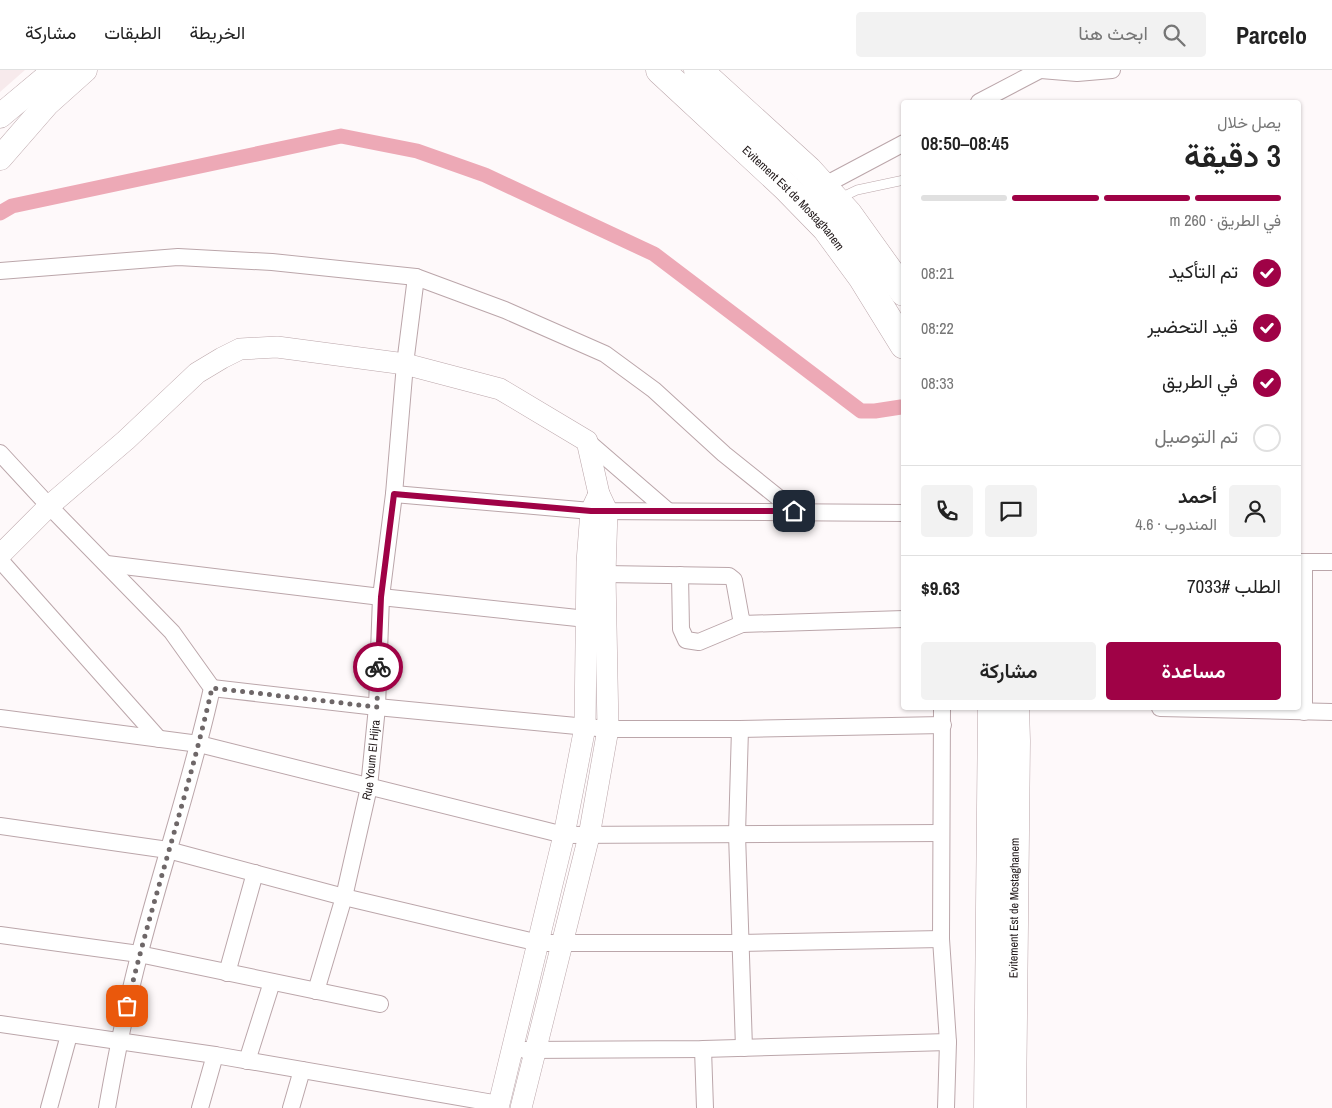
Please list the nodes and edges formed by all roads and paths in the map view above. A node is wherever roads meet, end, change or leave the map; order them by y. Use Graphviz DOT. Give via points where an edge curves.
graph roads {
  1 [pos="55,70"];
  2 [pos="85,70"];
  3 [pos="660,70"];
  4 [pos="698,70"];
  5 [pos="1041,70"];
  6 [pos="1112,70"];
  7 [pos="984,100"];
  8 [pos="0,116"];
  9 [pos="901,145"];
  10 [pos="0,158"];
  11 [pos="848,173"];
  12 [pos="901,181"];
  13 [pos="838,192"];
  14 [pos="0,271"];
  15 [pos="416,277"];
  16 [pos="901,288"];
  17 [pos="901,340"];
  18 [pos="405,364"];
  19 [pos="587,441"];
  20 [pos="1,455"];
  21 [pos="394,494"];
  22 [pos="599,505"];
  23 [pos="49,506"];
  24 [pos="668,511"];
  25 [pos="794,511"];
  26 [pos="901,513"];
  27 [pos="0,556"];
  28 [pos="0,560"];
  29 [pos="1301,562"];
  30 [pos="1332,562"];
  31 [pos="107,564"];
  32 [pos="605,574"];
  33 [pos="680,575"];
  34 [pos="381,597"];
  35 [pos="901,619"];
  36 [pos="596,620"];
  37 [pos="742,624"];
  38 [pos="1301,629"];
  39 [pos="212,688"];
  40 [pos="377,707"];
  41 [pos="942,710"];
  42 [pos="992,710"];
  43 [pos="1015,710"];
  44 [pos="1232,710"];
  45 [pos="1304,712"];
  46 [pos="1332,712"];
  47 [pos="0,718"];
  48 [pos="943,725"];
  49 [pos="585,727"];
  50 [pos="608,728"];
  51 [pos="740,729"];
  52 [pos="158,739"];
  53 [pos="199,744"];
  54 [pos="369,787"];
  55 [pos="0,826"];
  56 [pos="940,833"];
  57 [pos="736,834"];
  58 [pos="564,835"];
  59 [pos="589,836"];
  60 [pos="168,850"];
  61 [pos="255,873"];
  62 [pos="344,897"];
  63 [pos="0,935"];
  64 [pos="941,939"];
  65 [pos="740,943"];
  66 [pos="539,944"];
  67 [pos="562,944"];
  68 [pos="139,954"];
  69 [pos="227,973"];
  70 [pos="272,982"];
  71 [pos="316,991"];
  72 [pos="380,1004"];
  73 [pos="0,1024"];
  74 [pos="69,1035"];
  75 [pos="118,1041"];
  76 [pos="948,1042"];
  77 [pos="744,1048"];
  78 [pos="703,1049"];
  79 [pos="513,1050"];
  80 [pos="534,1050"];
  81 [pos="215,1055"];
  82 [pos="247,1060"];
  83 [pos="302,1070"];
  84 [pos="498,1106"];
  85 [pos="49,1108"];
  86 [pos="107,1108"];
  87 [pos="200,1108"];
  88 [pos="291,1108"];
  89 [pos="521,1108"];
  90 [pos="705,1108"];
  91 [pos="946,1108"];
  92 [pos="988,1108"];
  93 [pos="1012,1108"];
  1 -- 8 [label="main road"];
  2 -- 10 [label="main road" via="47,104"];
  3 -- 17 [label="highway, Evitement Est de Mostaghanem" via="826,228 862,276"];
  4 -- 13 [label="highway" via="808,170"];
  5 -- 6 [label="street" via="1077,73"];
  5 -- 7 [label="street"];
  9 -- 11 [label="street"];
  11 -- 13 [label="street"];
  11 -- 13 [label="lane"];
  12 -- 13 [label="lane"];
  13 -- 16 [label="highway" via="848,214"];
  14 -- 15 [label="street" via="178,257 272,262"];
  15 -- 18 [label="street, Rue Youm El Hijra"];
  15 -- 25 [label="street" via="505,310 606,354 654,390 724,454"];
  18 -- 19 [label="street" via="500,389"];
  18 -- 21 [label="street, Rue Youm El Hijra"];
  18 -- 23 [label="street" via="278,347 240,349 197,373"];
  19 -- 22 [label="street"];
  19 -- 24 [label="street"];
  20 -- 23 [label="street"];
  21 -- 22 [label="street"];
  21 -- 34 [label="street, Rue Youm El Hijra"];
  22 -- 24 [label="street"];
  22 -- 32 [label="street"];
  22 -- 36 [label="street"];
  23 -- 27 [label="street"];
  23 -- 31 [label="street"];
  24 -- 25 [label="street"];
  25 -- 26 [label="street"];
  28 -- 52 [label="street"];
  29 -- 30 [label="street"];
  29 -- 38 [label="street"];
  31 -- 34 [label="street"];
  31 -- 39 [label="street" via="172,632"];
  32 -- 33 [label="street"];
  32 -- 36 [label="street"];
  33 -- 37 [label="street" via="729,576 734,580"];
  33 -- 37 [label="street" via="681,629 686,640 699,642"];
  34 -- 36 [label="street"];
  34 -- 40 [label="street, Rue Youm El Hijra"];
  35 -- 37 [label="street"];
  36 -- 49 [label="street"];
  36 -- 50 [label="street"];
  38 -- 45 [label="street"];
  39 -- 40 [label="street"];
  39 -- 53 [label="street"];
  40 -- 49 [label="street"];
  40 -- 54 [label="street, Rue Youm El Hijra"];
  41 -- 48 [label="street"];
  42 -- 92 [label="highway, Evitement Est de Mostaghanem"];
  43 -- 93 [label="highway, Evitement Est de Mostaghanem"];
  44 -- 45 [label="street"];
  45 -- 46 [label="street"];
  47 -- 52 [label="street"];
  48 -- 51 [label="street"];
  48 -- 56 [label="street"];
  49 -- 50 [label="street"];
  49 -- 58 [label="street"];
  50 -- 51 [label="street"];
  50 -- 59 [label="street"];
  51 -- 57 [label="street"];
  52 -- 53 [label="street"];
  53 -- 54 [label="street"];
  53 -- 60 [label="street"];
  54 -- 58 [label="street"];
  54 -- 62 [label="street, Rue Youm El Hijra"];
  55 -- 60 [label="street"];
  56 -- 57 [label="street"];
  56 -- 64 [label="street"];
  57 -- 59 [label="street"];
  57 -- 65 [label="street"];
  58 -- 59 [label="street"];
  58 -- 66 [label="street"];
  59 -- 67 [label="street"];
  60 -- 61 [label="street"];
  60 -- 68 [label="street"];
  61 -- 62 [label="street"];
  61 -- 69 [label="street"];
  62 -- 66 [label="street"];
  62 -- 71 [label="street, Rue Youm El Hijra"];
  63 -- 68 [label="street"];
  64 -- 65 [label="street"];
  64 -- 76 [label="street"];
  65 -- 67 [label="street"];
  65 -- 77 [label="street"];
  66 -- 67 [label="street"];
  66 -- 79 [label="street"];
  67 -- 80 [label="street"];
  68 -- 69 [label="street"];
  68 -- 75 [label="street"];
  69 -- 70 [label="street"];
  70 -- 71 [label="street"];
  70 -- 82 [label="street"];
  71 -- 72 [label="street"];
  73 -- 74 [label="street"];
  74 -- 75 [label="street"];
  74 -- 85 [label="street"];
  75 -- 81 [label="street"];
  75 -- 86 [label="street"];
  76 -- 77 [label="street"];
  76 -- 91 [label="street"];
  77 -- 78 [label="street"];
  78 -- 80 [label="street"];
  78 -- 90 [label="street"];
  79 -- 80 [label="street"];
  79 -- 84 [label="street"];
  80 -- 89 [label="street"];
  81 -- 82 [label="street"];
  81 -- 87 [label="street"];
  82 -- 83 [label="street"];
  83 -- 84 [label="street"];
  83 -- 88 [label="street"];
}
